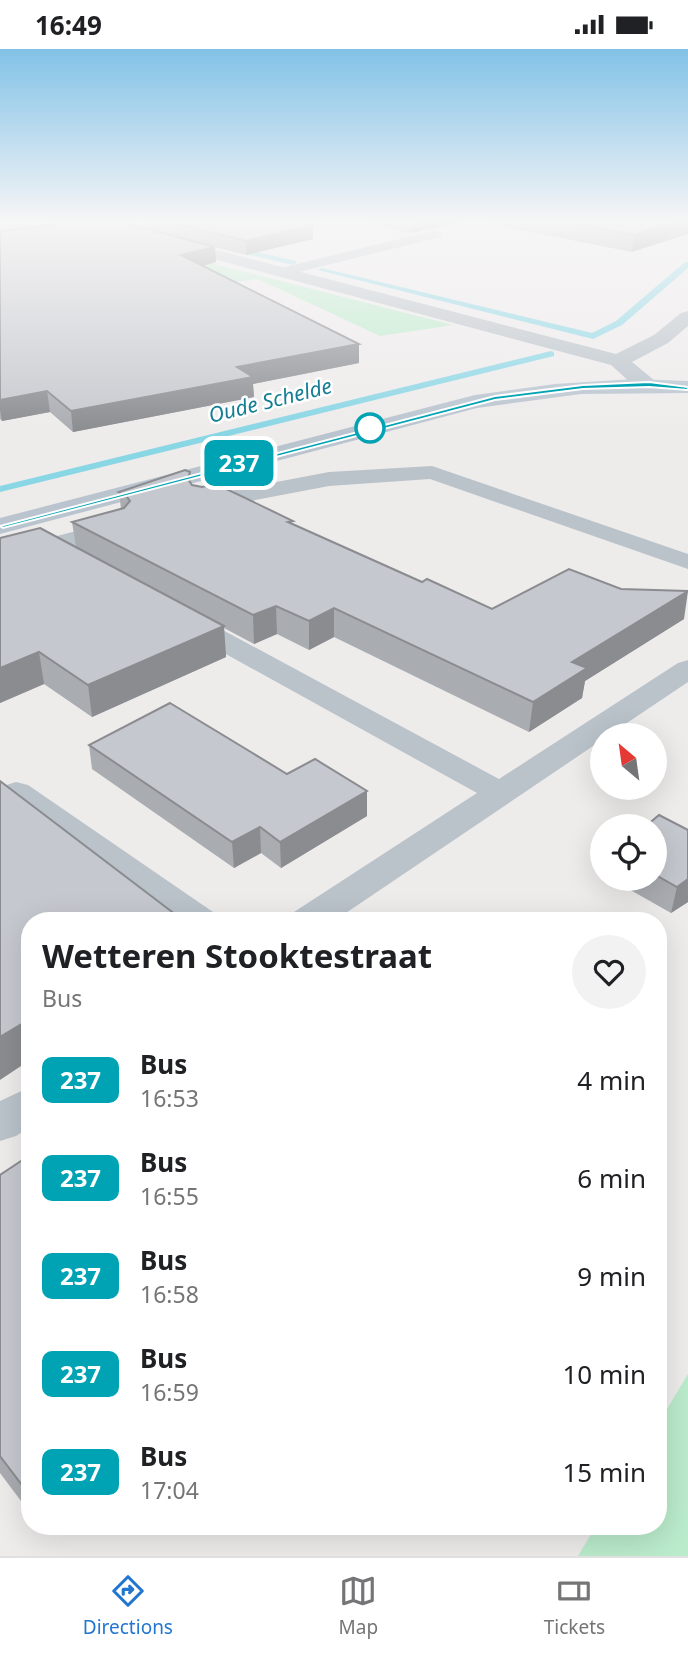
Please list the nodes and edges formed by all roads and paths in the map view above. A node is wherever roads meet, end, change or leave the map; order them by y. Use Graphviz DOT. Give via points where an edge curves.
graph roads {
  1 [pos="359,292"];
  2 [pos="688,317"];
  3 [pos="618,361"];
  4 [pos="649,385"];
  5 [pos="688,387"];
  6 [pos="202,503"];
  7 [pos="0,526"];
  8 [pos="118,527"];
  9 [pos="48,546"];
  10 [pos="0,559"];
  11 [pos="688,562"];
  12 [pos="85,566"];
  13 [pos="158,606"];
  14 [pos="688,669"];
  15 [pos="5,790"];
  16 [pos="501,793"];
  17 [pos="188,912"];
  18 [pos="321,912"];
  19 [pos="21,1110"];
  20 [pos="0,1123"];
  1 -- 3 [label="street"];
  2 -- 3 [label="street" via="661,339"];
  3 -- 4 [label="street"];
  4 -- 5 [label="street"];
  4 -- 7 [label="street" via="546,390 475,402"];
  6 -- 11 [label="lane" via="329,479 432,472"];
  8 -- 9 [label="lane"];
  9 -- 10 [label="lane"];
  9 -- 12 [label="lane"];
  13 -- 16 [label="lane"];
  14 -- 16 [label="lane"];
  15 -- 17 [label="lane"];
  16 -- 18 [label="lane"];
  19 -- 20 [label="lane"];
}
